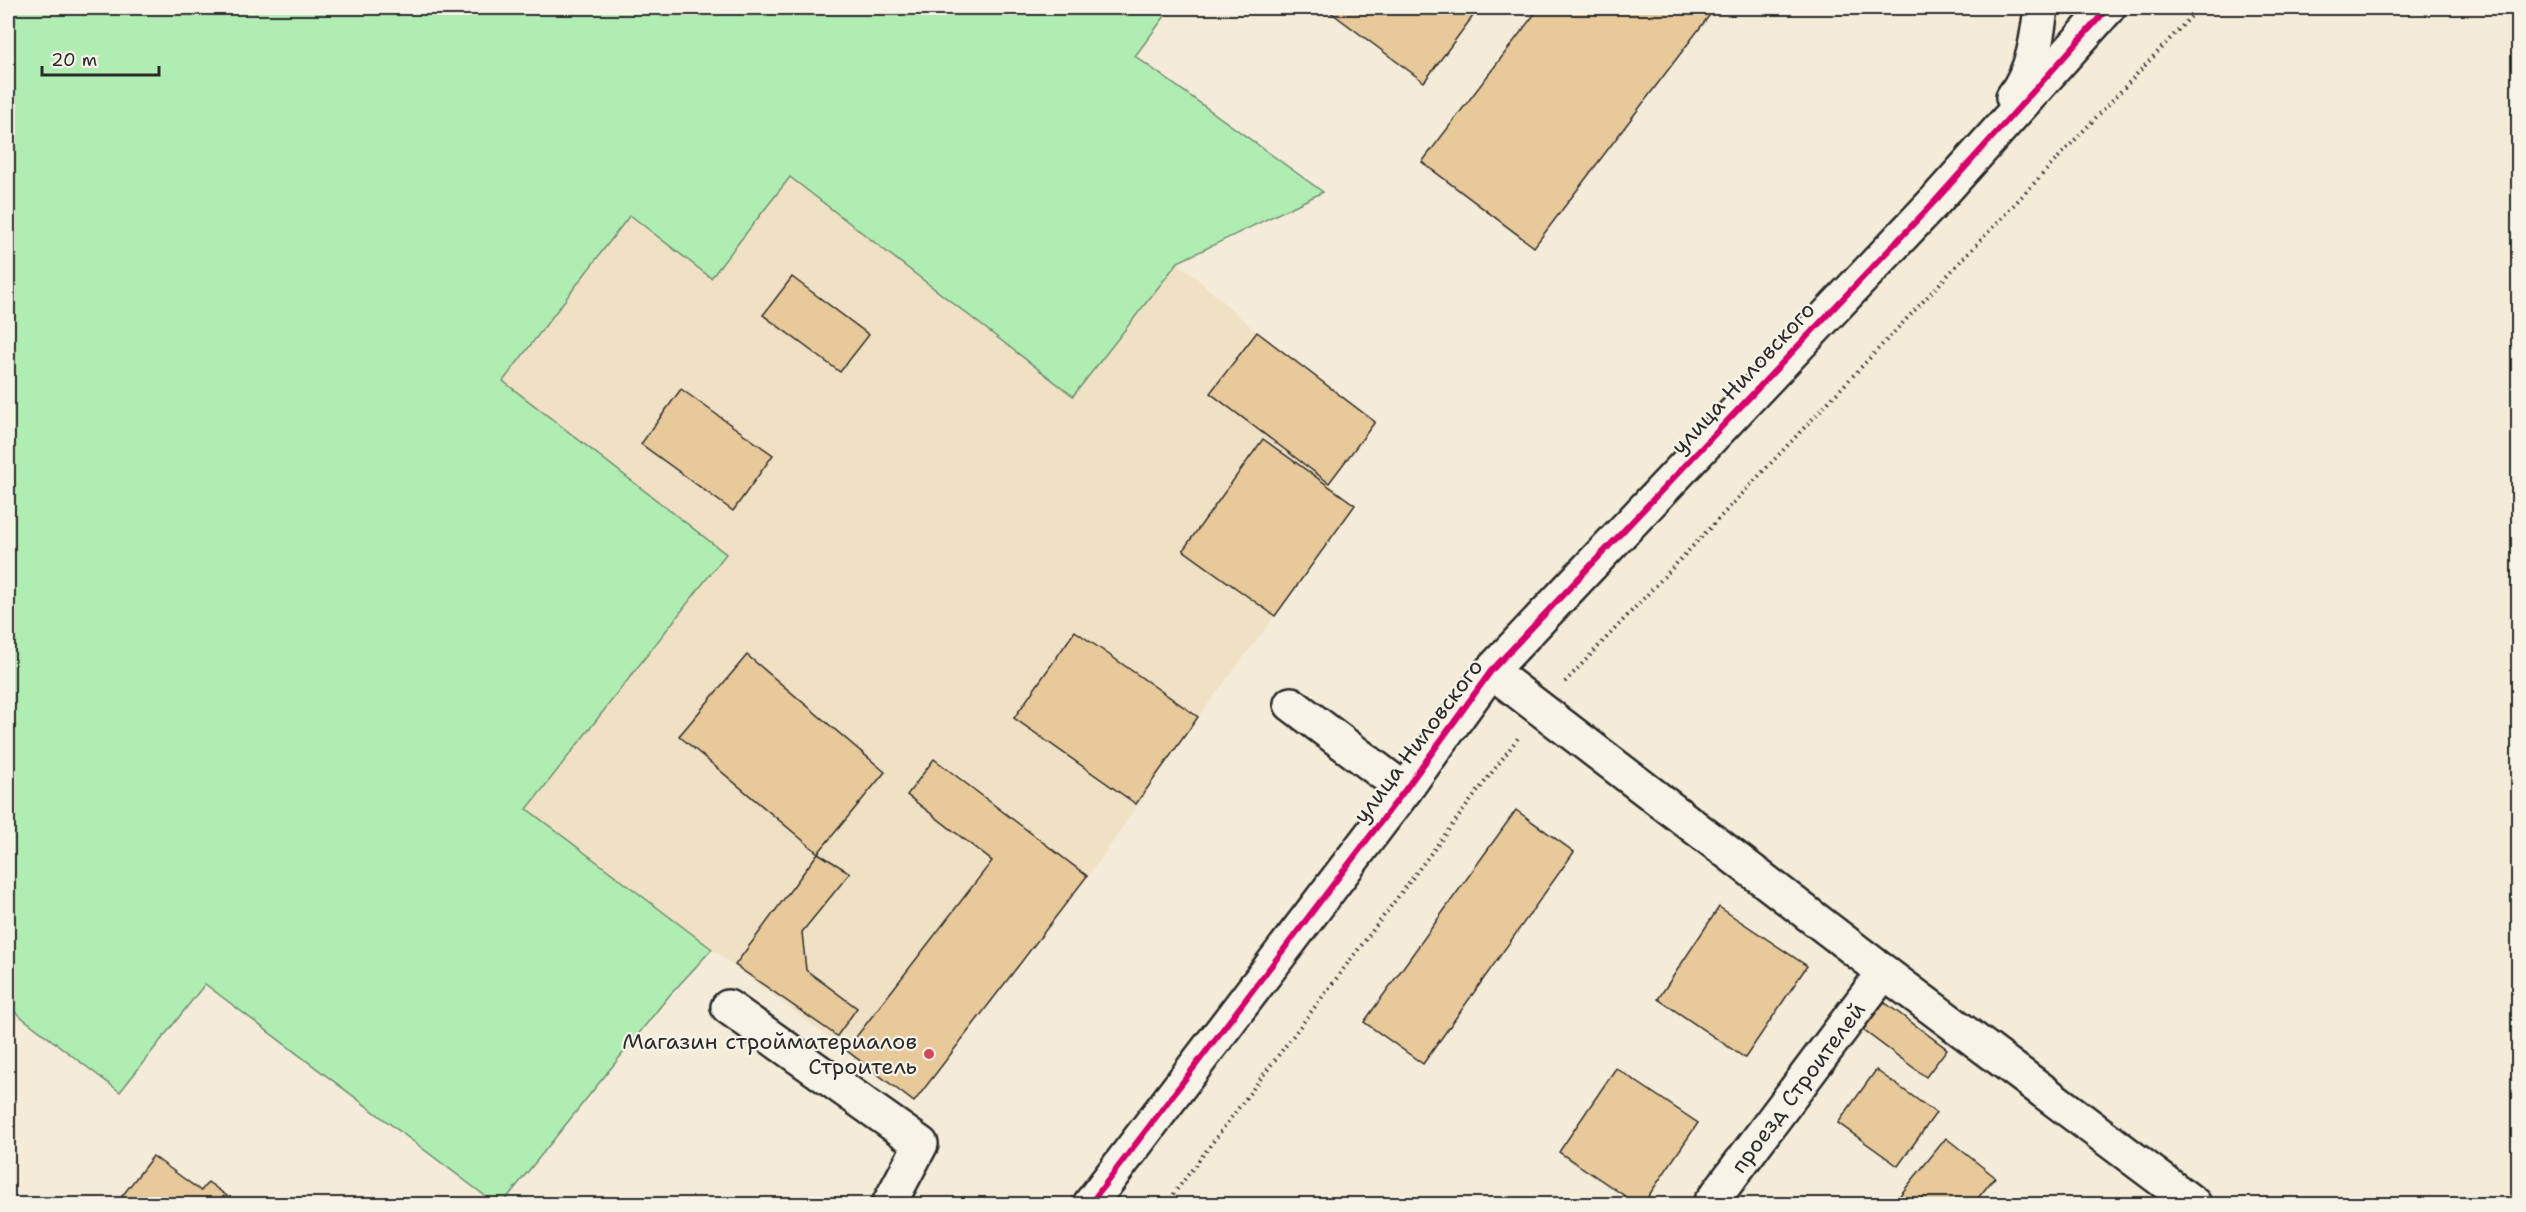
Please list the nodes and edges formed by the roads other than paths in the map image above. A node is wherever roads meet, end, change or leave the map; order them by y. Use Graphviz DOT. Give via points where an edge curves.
graph roads {
  1 [pos="2041,8"];
  2 [pos="2080,8"];
  3 [pos="2108,8"];
  4 [pos="2051,71"];
  5 [pos="1936,200"];
  6 [pos="1491,671"];
  7 [pos="1291,704"];
  8 [pos="1405,790"];
  9 [pos="1884,972"];
  10 [pos="728,1007"];
  11 [pos="889,1204"];
  12 [pos="1090,1204"];
  13 [pos="1710,1204"];
  14 [pos="2194,1204"];
  1 -- 5 [label="street" via="2036,47 2023,83"];
  2 -- 4 [label="street"];
  3 -- 4 [label="street"];
  4 -- 5 [label="street"];
  5 -- 6 [label="street, улица Ниловского"];
  6 -- 8 [label="street, улица Ниловского"];
  6 -- 9 [label="street"];
  7 -- 8 [label="street"];
  8 -- 12 [label="street, улица Ниловского"];
  9 -- 13 [label="street, проезд Строителей"];
  9 -- 14 [label="street"];
  10 -- 11 [label="street" via="921,1144"];
}
